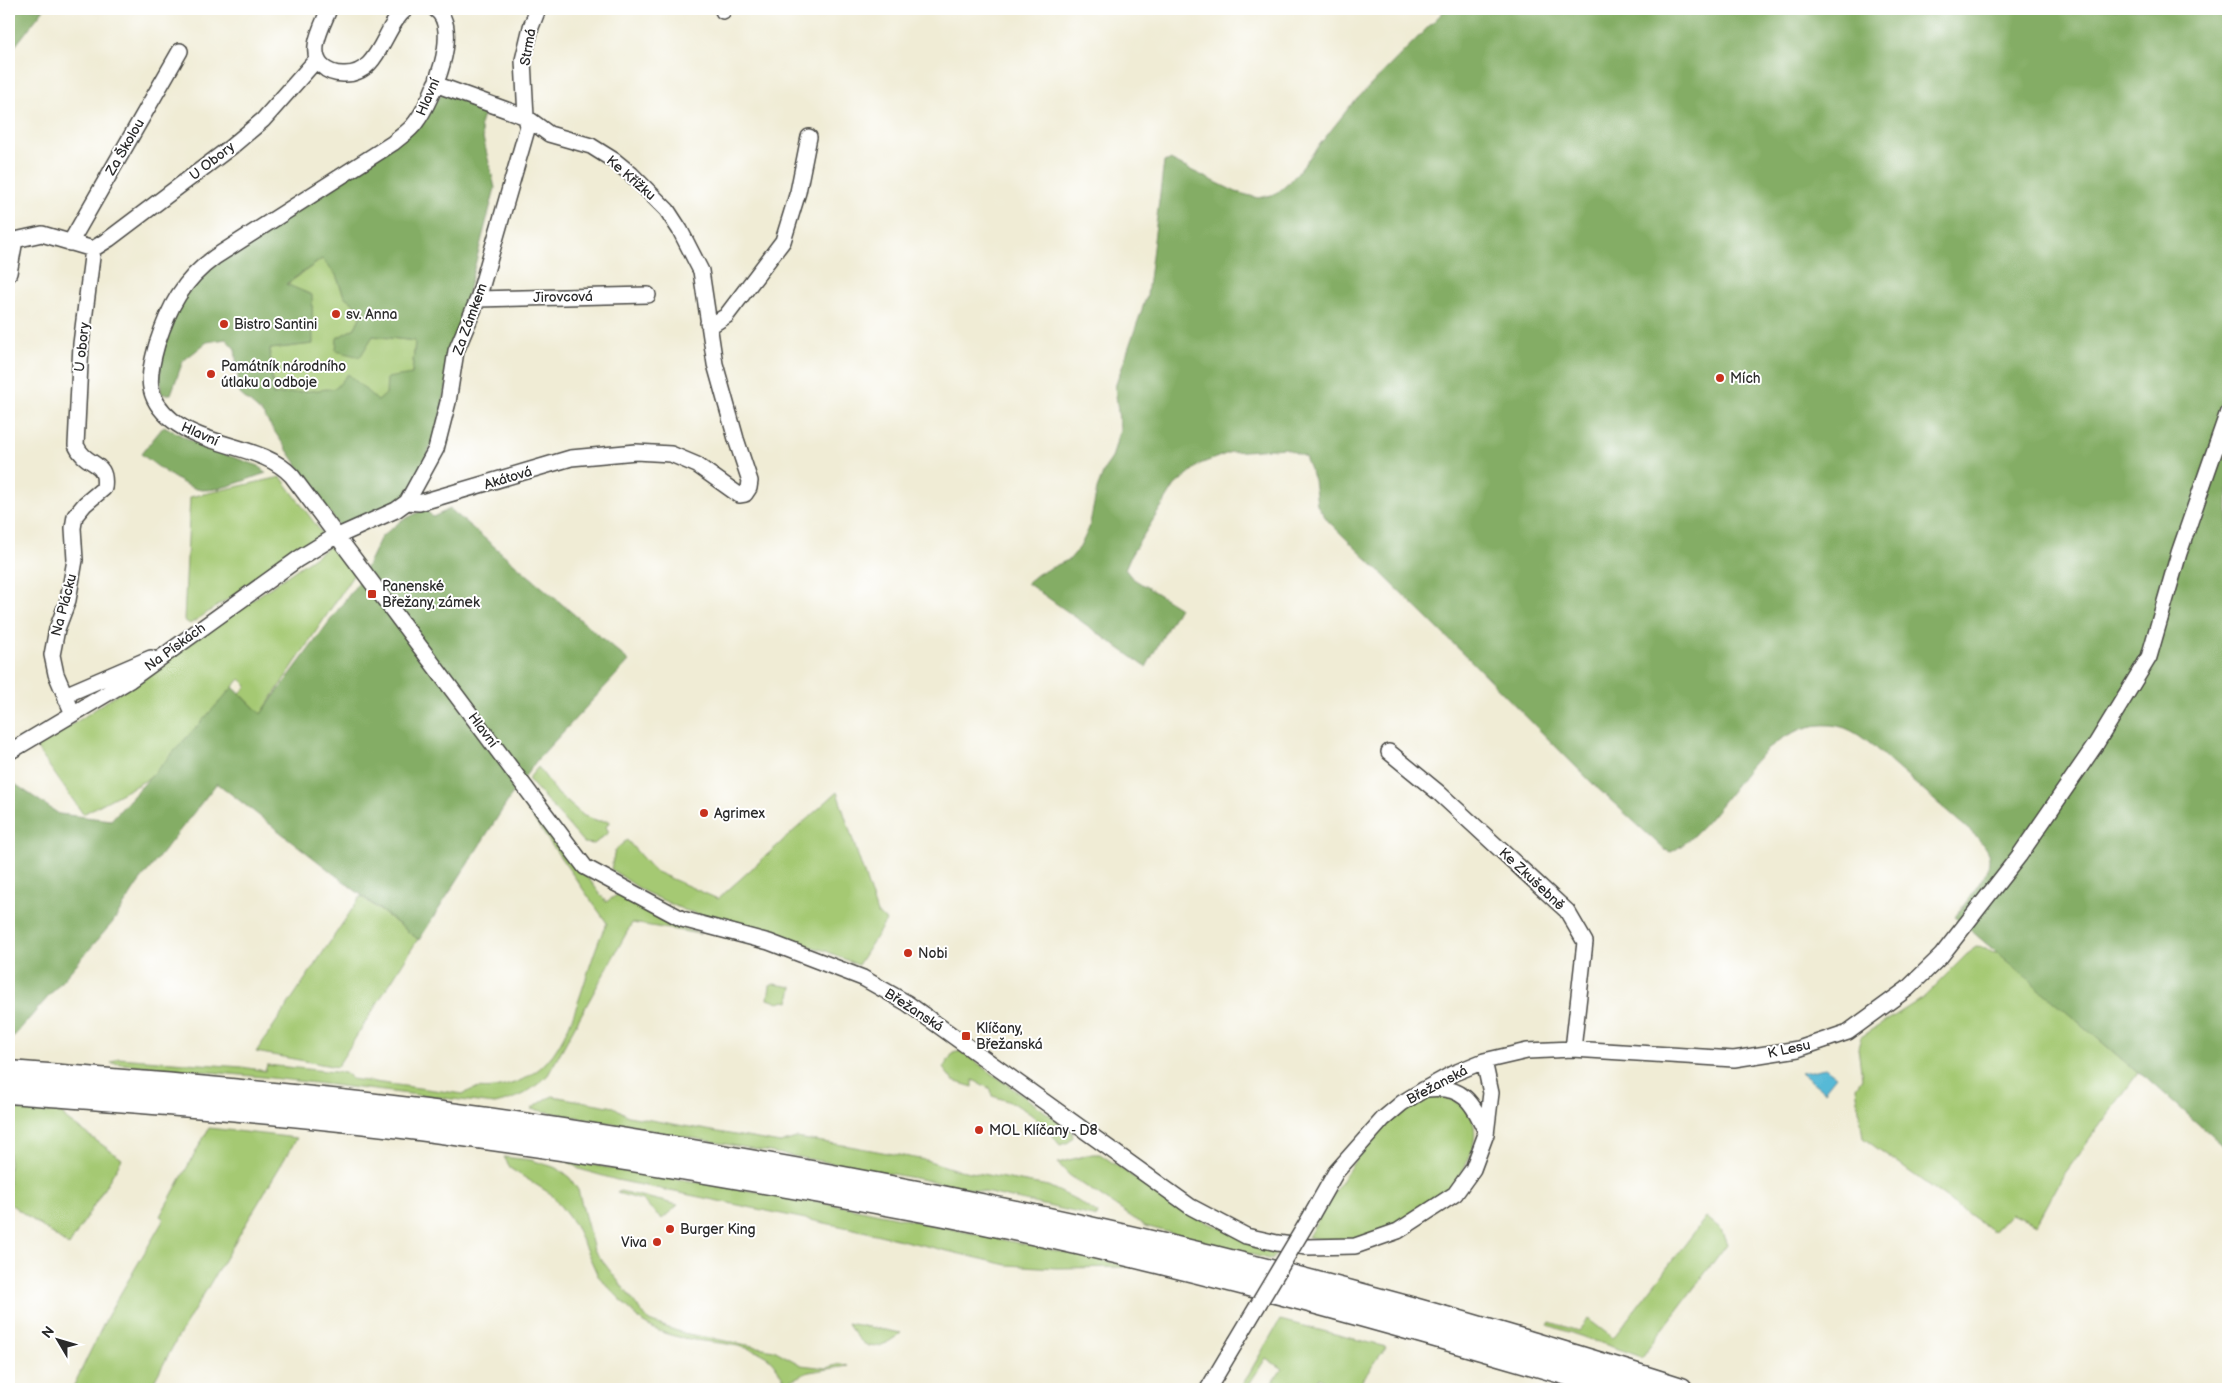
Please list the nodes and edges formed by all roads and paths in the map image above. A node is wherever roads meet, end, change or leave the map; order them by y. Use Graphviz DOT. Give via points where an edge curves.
graph roads {
  1 [pos="329,9"];
  2 [pos="406,9"];
  3 [pos="435,9"];
  4 [pos="538,9"];
  5 [pos="180,51"];
  6 [pos="317,59"];
  7 [pos="435,84"];
  8 [pos="526,117"];
  9 [pos="809,136"];
  10 [pos="12,239"];
  11 [pos="70,243"];
  12 [pos="93,249"];
  13 [pos="9,273"];
  14 [pos="648,295"];
  15 [pos="478,299"];
  16 [pos="708,323"];
  17 [pos="712,342"];
  18 [pos="2228,412"];
  19 [pos="76,445"];
  20 [pos="408,502"];
  21 [pos="338,536"];
  22 [pos="160,658"];
  23 [pos="66,699"];
  24 [pos="73,714"];
  25 [pos="9,752"];
  26 [pos="1389,752"];
  27 [pos="585,867"];
  28 [pos="1573,1049"];
  29 [pos="1484,1061"];
  30 [pos="9,1072"];
  31 [pos="1425,1089"];
  32 [pos="9,1092"];
  33 [pos="1486,1134"];
  34 [pos="1208,1389"];
  35 [pos="1618,1389"];
  36 [pos="1680,1389"];
  1 -- 6 [label="street" via="316,45"];
  2 -- 6 [label="street" via="371,62 358,72 332,72"];
  3 -- 7 [label="street, Hlavní" via="444,18 448,33"];
  4 -- 8 [label="street, Strmá" via="530,27 523,60"];
  5 -- 11 [label="street, Za Školou"];
  6 -- 12 [label="street, U Obory" via="262,120 231,147"];
  7 -- 8 [label="street, Ke Křížku"];
  7 -- 21 [label="street, Hlavní" via="421,116 393,143 215,257 193,275 174,301 152,365 150,390 165,414 198,436 283,467"];
  8 -- 15 [label="street, Za Zámkem" via="528,126"];
  8 -- 16 [label="street, Ke Křížku" via="550,134 591,146 614,161 667,210 701,271"];
  9 -- 16 [label="street" via="798,192 783,241 726,316 715,323"];
  10 -- 11 [label="street" via="42,234"];
  10 -- 13 [label="street"];
  11 -- 12 [label="street"];
  12 -- 19 [label="street, U obory" via="81,344"];
  14 -- 15 [label="street, Jirovcová"];
  15 -- 20 [label="street, Za Zámkem" via="456,351 436,449"];
  16 -- 17 [label="street, Ke Křížku"];
  17 -- 20 [label="street, Akátová" via="720,382 750,481 745,494 736,494 697,465 671,454 609,453 571,458 419,503"];
  18 -- 28 [label="street, K Lesu" via="2179,553 2149,658 2096,744 2019,856 1941,956 1907,989 1848,1032 1798,1049 1734,1059"];
  19 -- 23 [label="street, Na Plácku" via="84,458 100,467 106,477 104,488 75,516 75,560 68,600 52,655"];
  20 -- 21 [label="street"];
  21 -- 22 [label="street, Na Pískách" via="298,559"];
  21 -- 27 [label="street, Hlavní"];
  22 -- 23 [label="street" via="148,658 101,678 72,692"];
  22 -- 24 [label="street, Na Pískách"];
  23 -- 24 [label="street, Na Plácku"];
  24 -- 25 [label="street, Na Pískách"];
  26 -- 28 [label="street, Ke Zkušebně" via="1439,793 1567,911 1585,942"];
  27 -- 33 [label="street, Břežanská" via="682,919 769,942 871,982 907,1003 1191,1207 1246,1236 1307,1247 1355,1246 1398,1231 1455,1194 1473,1169"];
  28 -- 29 [label="street, K Lesu" via="1527,1051"];
  29 -- 31 [label="street, Břežanská"];
  29 -- 33 [label="street, Břežanská" via="1491,1093"];
  30 -- 36 [label="highway" via="224,1089 401,1108 580,1132 937,1195 1317,1282"];
  31 -- 33 [label="street" via="1444,1087 1460,1094 1474,1106"];
  31 -- 34 [label="street, Břežanská, bridge" via="1382,1119 1336,1172"];
  32 -- 35 [label="highway" via="224,1108 566,1149 943,1215 1312,1301"];
}
